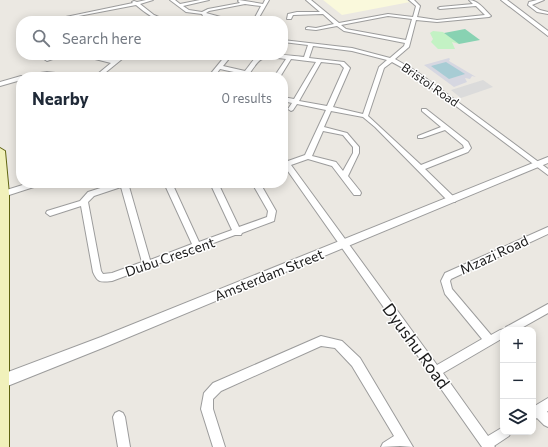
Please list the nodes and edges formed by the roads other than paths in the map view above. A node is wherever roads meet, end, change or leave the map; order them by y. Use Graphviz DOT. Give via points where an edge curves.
graph roads {
  1 [pos="132,0"];
  2 [pos="151,0"];
  3 [pos="172,0"];
  4 [pos="207,0"];
  5 [pos="240,0"];
  6 [pos="267,0"];
  7 [pos="308,0"];
  8 [pos="411,0"];
  9 [pos="471,0"];
  10 [pos="504,0"];
  11 [pos="542,0"];
  12 [pos="137,4"];
  13 [pos="245,4"];
  14 [pos="179,5"];
  15 [pos="264,5"];
  16 [pos="478,5"];
  17 [pos="440,8"];
  18 [pos="117,9"];
  19 [pos="203,13"];
  20 [pos="323,13"];
  21 [pos="548,13"];
  22 [pos="86,16"];
  23 [pos="120,16"];
  24 [pos="152,16"];
  25 [pos="210,16"];
  26 [pos="258,16"];
  27 [pos="372,17"];
  28 [pos="289,18"];
  29 [pos="415,18"];
  30 [pos="379,23"];
  31 [pos="337,24"];
  32 [pos="308,28"];
  33 [pos="548,34"];
  34 [pos="288,42"];
  35 [pos="408,42"];
  36 [pos="311,44"];
  37 [pos="289,58"];
  38 [pos="390,59"];
  39 [pos="105,60"];
  40 [pos="118,60"];
  41 [pos="225,60"];
  42 [pos="256,60"];
  43 [pos="288,60"];
  44 [pos="306,60"];
  45 [pos="319,61"];
  46 [pos="116,62"];
  47 [pos="219,67"];
  48 [pos="103,72"];
  49 [pos="214,72"];
  50 [pos="235,72"];
  51 [pos="247,72"];
  52 [pos="280,72"];
  53 [pos="16,79"];
  54 [pos="0,84"];
  55 [pos="288,101"];
  56 [pos="296,102"];
  57 [pos="291,109"];
  58 [pos="329,109"];
  59 [pos="424,110"];
  60 [pos="365,116"];
  61 [pos="320,128"];
  62 [pos="446,128"];
  63 [pos="420,137"];
  64 [pos="0,151"];
  65 [pos="308,157"];
  66 [pos="548,160"];
  67 [pos="288,162"];
  68 [pos="537,165"];
  69 [pos="288,168"];
  70 [pos="420,168"];
  71 [pos="548,173"];
  72 [pos="344,177"];
  73 [pos="21,188"];
  74 [pos="110,188"];
  75 [pos="125,188"];
  76 [pos="170,188"];
  77 [pos="216,188"];
  78 [pos="259,188"];
  79 [pos="357,193"];
  80 [pos="3,194"];
  81 [pos="452,200"];
  82 [pos="83,203"];
  83 [pos="50,213"];
  84 [pos="548,230"];
  85 [pos="238,233"];
  86 [pos="344,245"];
  87 [pos="197,247"];
  88 [pos="147,265"];
  89 [pos="548,308"];
  90 [pos="514,327"];
  91 [pos="500,335"];
  92 [pos="490,340"];
  93 [pos="435,372"];
  94 [pos="0,382"];
  95 [pos="540,409"];
  96 [pos="119,417"];
  97 [pos="548,421"];
  98 [pos="501,435"];
  99 [pos="404,443"];
  100 [pos="488,446"];
  101 [pos="0,447"];
  102 [pos="124,447"];
  103 [pos="219,447"];
  104 [pos="387,447"];
  1 -- 12 [label="street"];
  2 -- 12 [label="street"];
  3 -- 14 [label="street"];
  4 -- 14 [label="street"];
  5 -- 13 [label="street"];
  6 -- 15 [label="street"];
  7 -- 20 [label="street"];
  8 -- 29 [label="street" via="418,5"];
  9 -- 16 [label="street"];
  10 -- 33 [label="street"];
  11 -- 21 [label="street" via="530,5"];
  12 -- 18 [label="street"];
  12 -- 24 [label="street"];
  13 -- 15 [label="street"];
  13 -- 19 [label="street"];
  14 -- 19 [label="street" via="188,11"];
  15 -- 26 [label="street"];
  16 -- 17 [label="street"];
  16 -- 29 [label="street" via="489,16 437,21"];
  18 -- 22 [label="street"];
  18 -- 23 [label="street"];
  19 -- 25 [label="street"];
  20 -- 28 [label="street" via="294,14"];
  20 -- 31 [label="street"];
  27 -- 29 [label="street" via="388,14"];
  27 -- 30 [label="street"];
  27 -- 31 [label="street"];
  29 -- 35 [label="street"];
  31 -- 32 [label="street" via="316,29"];
  31 -- 35 [label="street" via="347,31"];
  34 -- 36 [label="street, Bristol Road"];
  35 -- 38 [label="street" via="404,50"];
  36 -- 38 [label="street, Bristol Road" via="359,50"];
  36 -- 44 [label="street"];
  37 -- 44 [label="street"];
  38 -- 60 [label="street" via="381,70"];
  38 -- 68 [label="street, Bristol Road" via="414,72"];
  39 -- 46 [label="street"];
  40 -- 46 [label="street"];
  41 -- 47 [label="street"];
  42 -- 51 [label="street"];
  43 -- 52 [label="street"];
  44 -- 45 [label="street"];
  45 -- 56 [label="street"];
  45 -- 58 [label="street" via="342,63 348,68"];
  46 -- 48 [label="street"];
  47 -- 49 [label="street"];
  47 -- 50 [label="street"];
  53 -- 54 [label="street"];
  55 -- 56 [label="street"];
  56 -- 57 [label="street"];
  56 -- 58 [label="street"];
  58 -- 60 [label="street"];
  58 -- 61 [label="street"];
  59 -- 62 [label="street"];
  60 -- 70 [label="street"];
  61 -- 65 [label="street"];
  61 -- 72 [label="street" via="345,134 356,147 356,154"];
  62 -- 63 [label="street"];
  62 -- 70 [label="street" via="468,148"];
  64 -- 80 [label="main road"];
  65 -- 67 [label="street"];
  65 -- 72 [label="street" via="332,163"];
  66 -- 68 [label="street, Amsterdam Street"];
  68 -- 71 [label="street, Bristol Road"];
  68 -- 81 [label="street, Amsterdam Street"];
  69 -- 86 [label="street, Dyushu Road"];
  70 -- 81 [label="street"];
  72 -- 79 [label="street"];
  73 -- 80 [label="street"];
  74 -- 82 [label="street" via="88,196"];
  75 -- 88 [label="street"];
  76 -- 87 [label="street"];
  77 -- 85 [label="street"];
  78 -- 85 [label="street, Dubu Crescent" via="273,217 267,222"];
  80 -- 94 [label="main road"];
  81 -- 86 [label="street, Amsterdam Street"];
  82 -- 83 [label="street"];
  82 -- 88 [label="street, Dubu Crescent" via="98,275 112,277"];
  84 -- 92 [label="street, Mzazi Road" via="448,276 445,281 448,291"];
  85 -- 87 [label="street, Dubu Crescent"];
  86 -- 93 [label="street, Dyushu Road"];
  86 -- 94 [label="street, Amsterdam Street"];
  87 -- 88 [label="street, Dubu Crescent"];
  89 -- 90 [label="street"];
  91 -- 92 [label="street"];
  92 -- 93 [label="street"];
  93 -- 100 [label="street, Dyushu Road"];
  94 -- 101 [label="main road"];
  95 -- 97 [label="street"];
  96 -- 102 [label="street"];
  98 -- 100 [label="street"];
  99 -- 103 [label="street" via="356,362 338,344 321,341 217,387 208,397 207,409"];
  99 -- 104 [label="street"];
}
